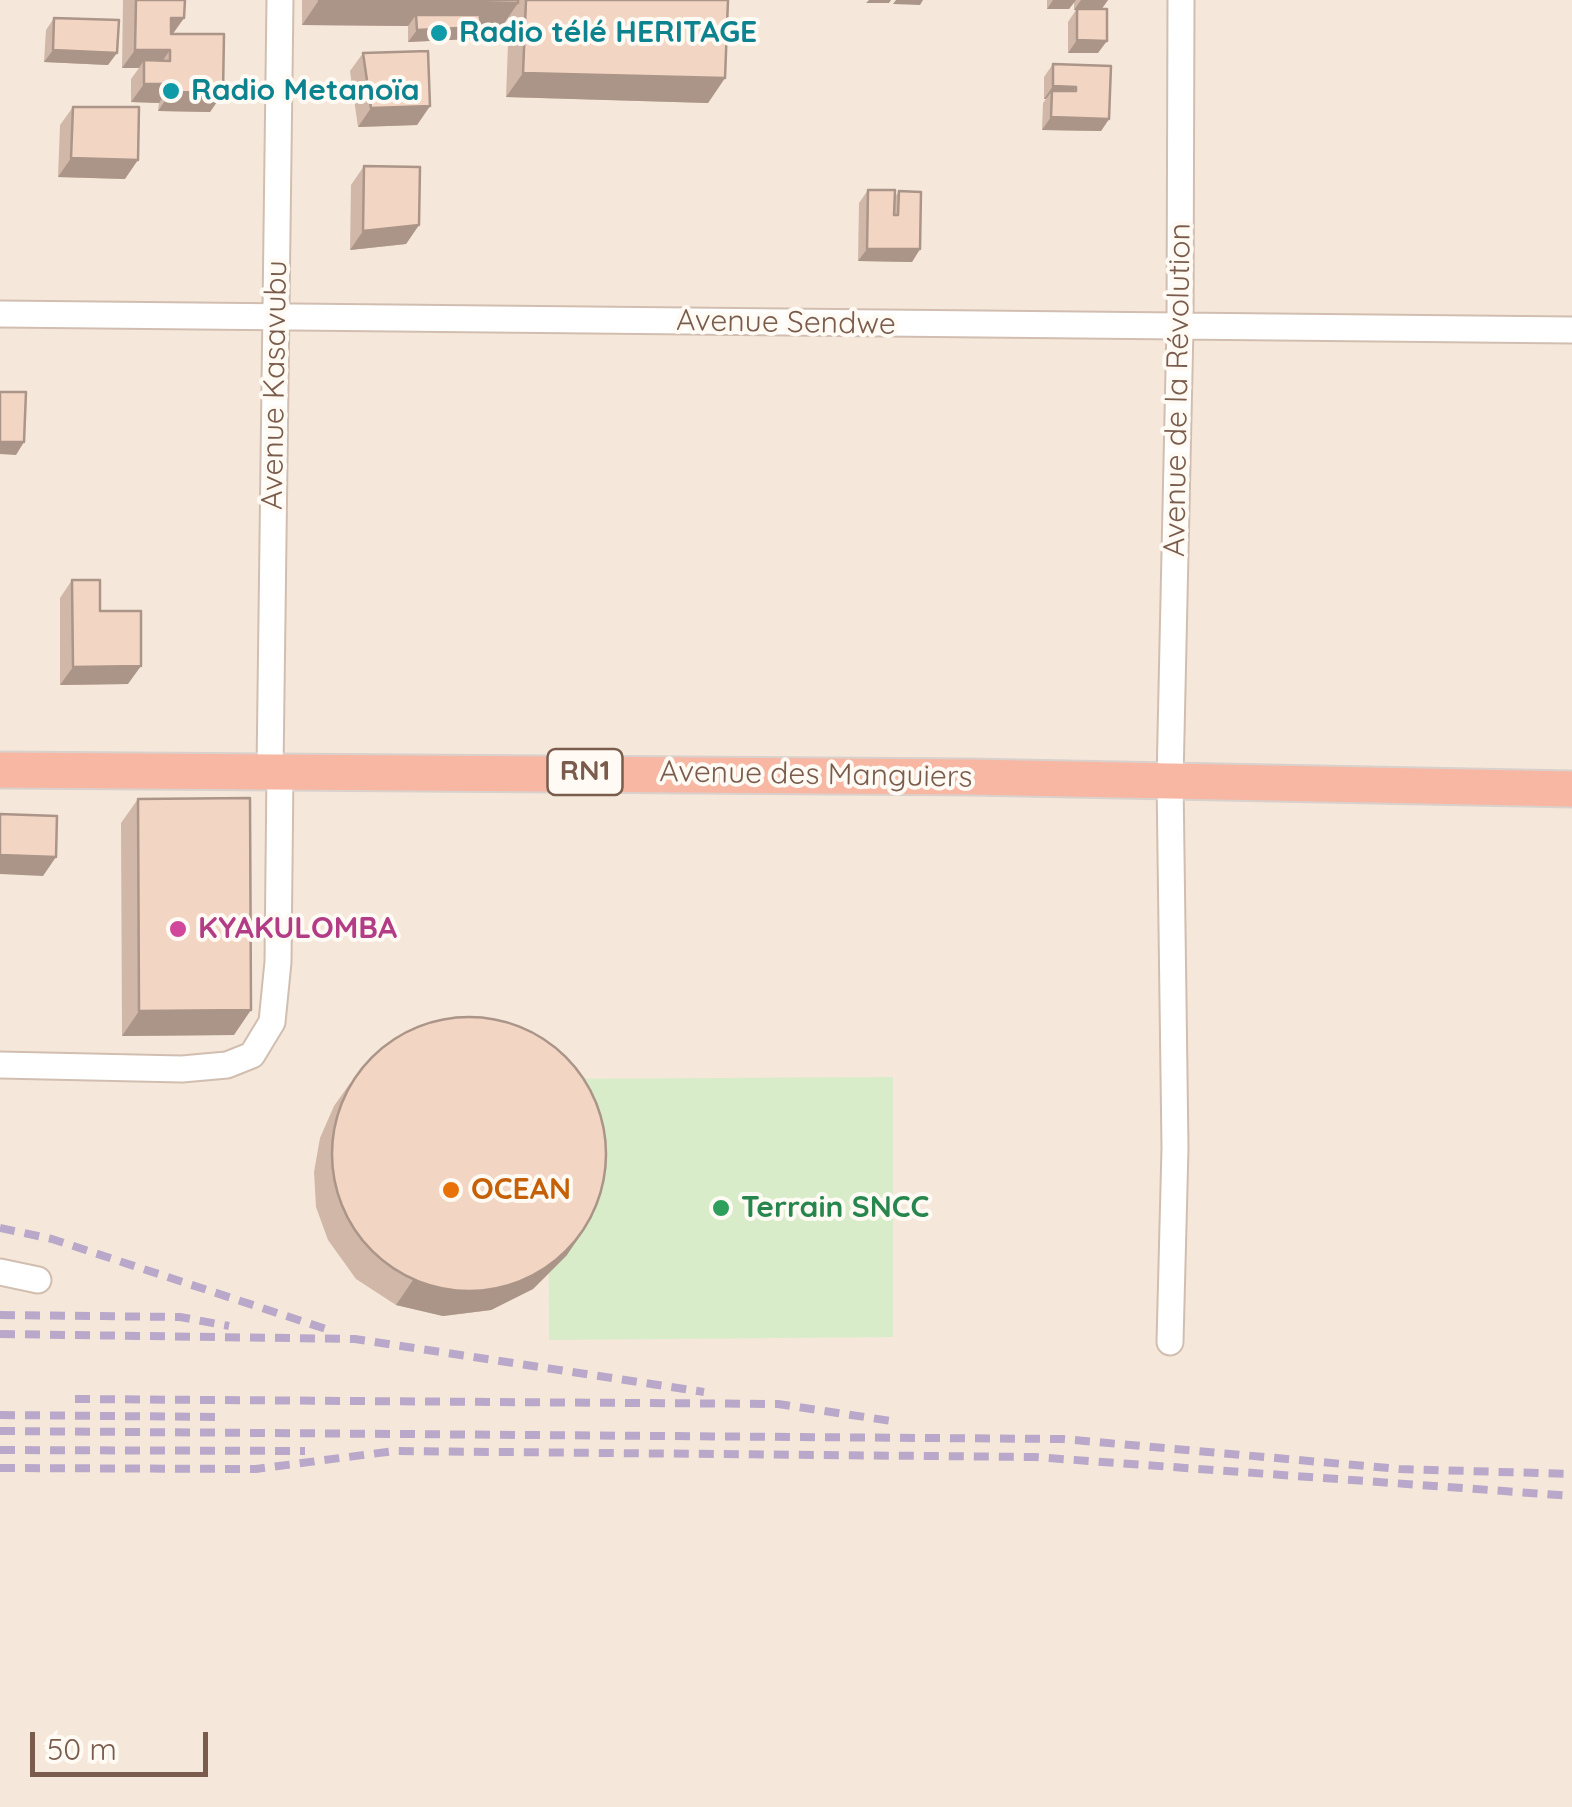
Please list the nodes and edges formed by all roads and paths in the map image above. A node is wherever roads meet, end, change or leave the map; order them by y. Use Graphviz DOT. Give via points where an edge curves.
graph roads {
  1 [pos="280,0"];
  2 [pos="1182,0"];
  3 [pos="0,314"];
  4 [pos="276,317"];
  5 [pos="1180,326"];
  6 [pos="1572,330"];
  7 [pos="0,770"];
  8 [pos="275,770"];
  9 [pos="1170,780"];
  10 [pos="1572,789"];
  11 [pos="0,1065"];
  12 [pos="0,1272"];
  13 [pos="38,1280"];
  14 [pos="1170,1342"];
  1 -- 4 [label="street, Avenue Kasavubu"];
  2 -- 5 [label="street, Avenue de la Révolution"];
  3 -- 4 [label="street, Avenue Sendwe"];
  4 -- 5 [label="street, Avenue Sendwe"];
  4 -- 8 [label="street, Avenue Kasavubu"];
  5 -- 6 [label="street, Avenue Sendwe"];
  5 -- 9 [label="street, Avenue de la Révolution"];
  7 -- 8 [label="highway, Avenue des Manguiers / RN1"];
  8 -- 9 [label="highway, Avenue des Manguiers / RN1"];
  8 -- 11 [label="street, Avenue Kasavubu" via="274,1008 252,1054 227,1065 182,1068"];
  9 -- 10 [label="highway, Avenue des Manguiers / RN1"];
  9 -- 14 [label="street, Avenue de la Révolution" via="1175,1148"];
  12 -- 13 [label="street"];
}
